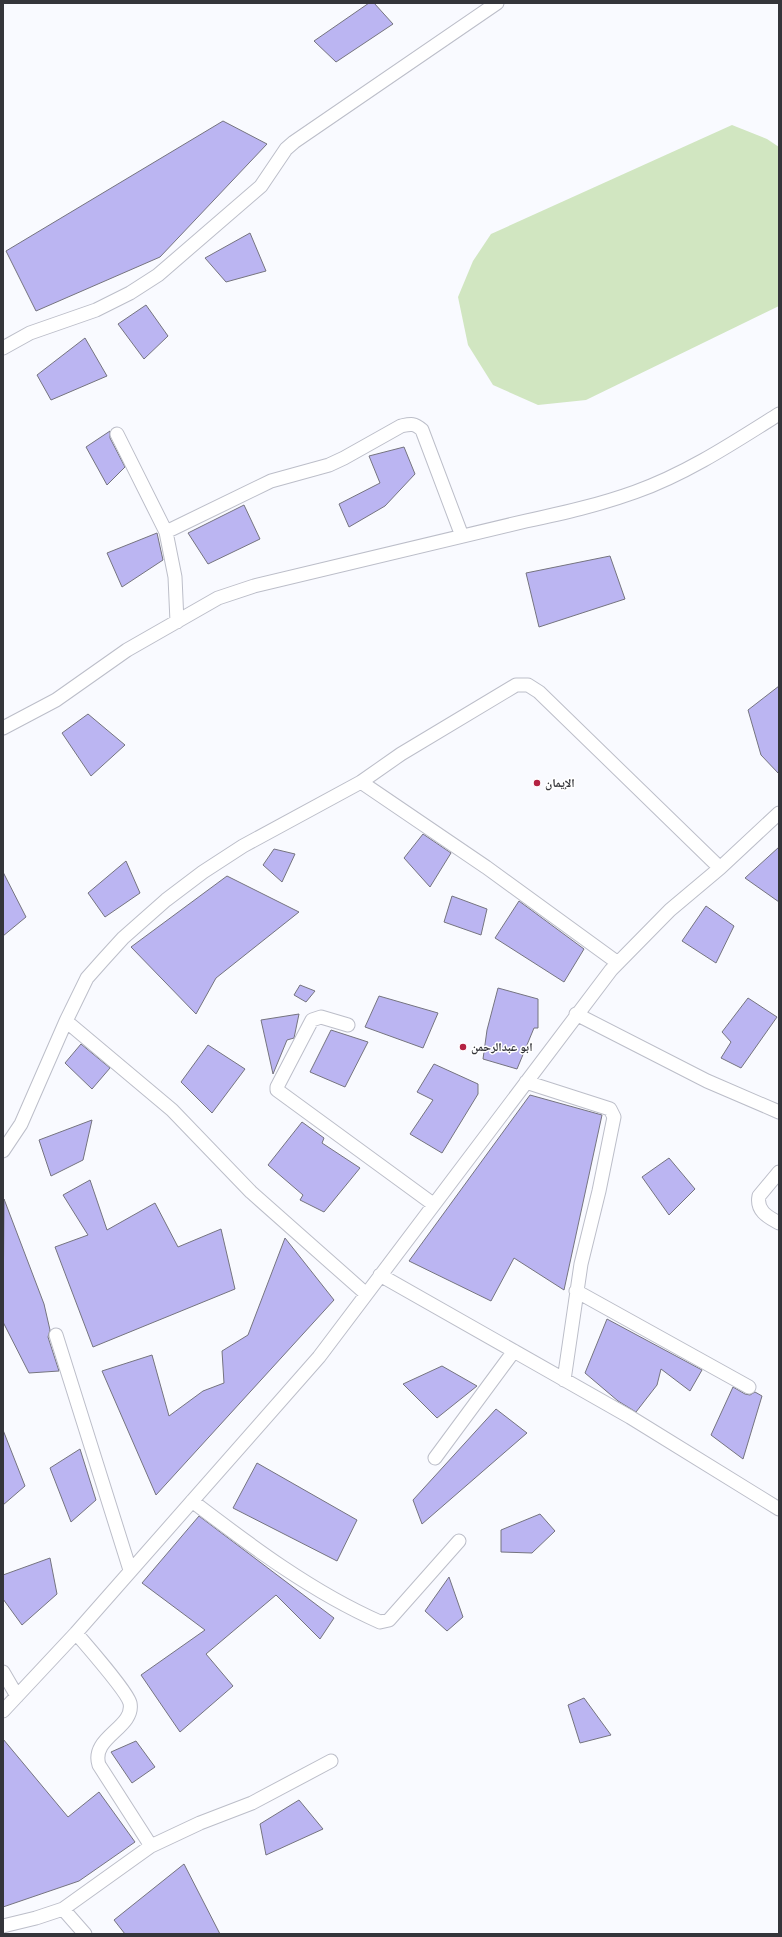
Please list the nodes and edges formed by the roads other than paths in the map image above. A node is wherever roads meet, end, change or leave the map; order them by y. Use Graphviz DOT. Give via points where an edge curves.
graph roads {
  1 [pos="497,3"];
  2 [pos="3,348"];
  3 [pos="779,414"];
  4 [pos="117,434"];
  5 [pos="166,532"];
  6 [pos="462,536"];
  7 [pos="177,622"];
  8 [pos="3,728"];
  9 [pos="361,782"];
  10 [pos="779,813"];
  11 [pos="720,868"];
  12 [pos="618,963"];
  13 [pos="576,1014"];
  14 [pos="66,1021"];
  15 [pos="348,1025"];
  16 [pos="526,1082"];
  17 [pos="779,1112"];
  18 [pos="3,1151"];
  19 [pos="779,1172"];
  20 [pos="433,1204"];
  21 [pos="779,1223"];
  22 [pos="380,1276"];
  23 [pos="576,1291"];
  24 [pos="365,1293"];
  25 [pos="56,1335"];
  26 [pos="514,1351"];
  27 [pos="564,1380"];
  28 [pos="749,1387"];
  29 [pos="435,1458"];
  30 [pos="192,1502"];
  31 [pos="779,1509"];
  32 [pos="459,1541"];
  33 [pos="130,1570"];
  34 [pos="76,1633"];
  35 [pos="3,1672"];
  36 [pos="17,1696"];
  37 [pos="3,1711"];
  38 [pos="331,1761"];
  39 [pos="151,1846"];
  40 [pos="63,1909"];
  41 [pos="3,1926"];
  42 [pos="85,1934"];
  1 -- 2 [label="street" via="286,148 261,186 158,275 96,310 30,333"];
  3 -- 6 [label="street" via="687,469 635,492 568,512"];
  4 -- 5 [label="street"];
  5 -- 6 [label="street" via="271,481 339,460 401,426 415,424 422,430"];
  5 -- 7 [label="street" via="175,577"];
  6 -- 7 [label="street" via="254,586 218,598"];
  7 -- 8 [label="street" via="127,650 56,700"];
  9 -- 11 [label="street" via="401,754 511,687 528,685 539,692"];
  9 -- 12 [label="street" via="486,866"];
  9 -- 14 [label="street" via="243,846 166,900 124,938 87,978"];
  10 -- 11 [label="street"];
  11 -- 12 [label="street" via="670,910"];
  12 -- 13 [label="street"];
  13 -- 16 [label="street"];
  13 -- 17 [label="street" via="707,1080"];
  14 -- 18 [label="street" via="21,1124"];
  14 -- 24 [label="street" via="172,1110 251,1192"];
  15 -- 20 [label="street" via="321,1017 312,1020 277,1090"];
  16 -- 20 [label="street"];
  16 -- 23 [label="street" via="610,1109 614,1117"];
  19 -- 21 [label="street" via="759,1196 758,1201 762,1212"];
  20 -- 22 [label="street"];
  22 -- 24 [label="street"];
  22 -- 26 [label="street"];
  23 -- 27 [label="street"];
  23 -- 28 [label="street"];
  24 -- 30 [label="street" via="319,1357"];
  25 -- 33 [label="street"];
  26 -- 27 [label="street"];
  26 -- 29 [label="street"];
  27 -- 31 [label="street" via="687,1451"];
  30 -- 32 [label="street" via="260,1553 313,1586 380,1622 389,1620"];
  30 -- 33 [label="street"];
  33 -- 34 [label="street"];
  34 -- 36 [label="street"];
  34 -- 39 [label="street" via="130,1703 128,1716 100,1747 97,1758"];
  35 -- 36 [label="street"];
  36 -- 37 [label="street"];
  38 -- 39 [label="street" via="252,1803"];
  39 -- 40 [label="street"];
  40 -- 41 [label="street"];
  40 -- 42 [label="street"];
}
